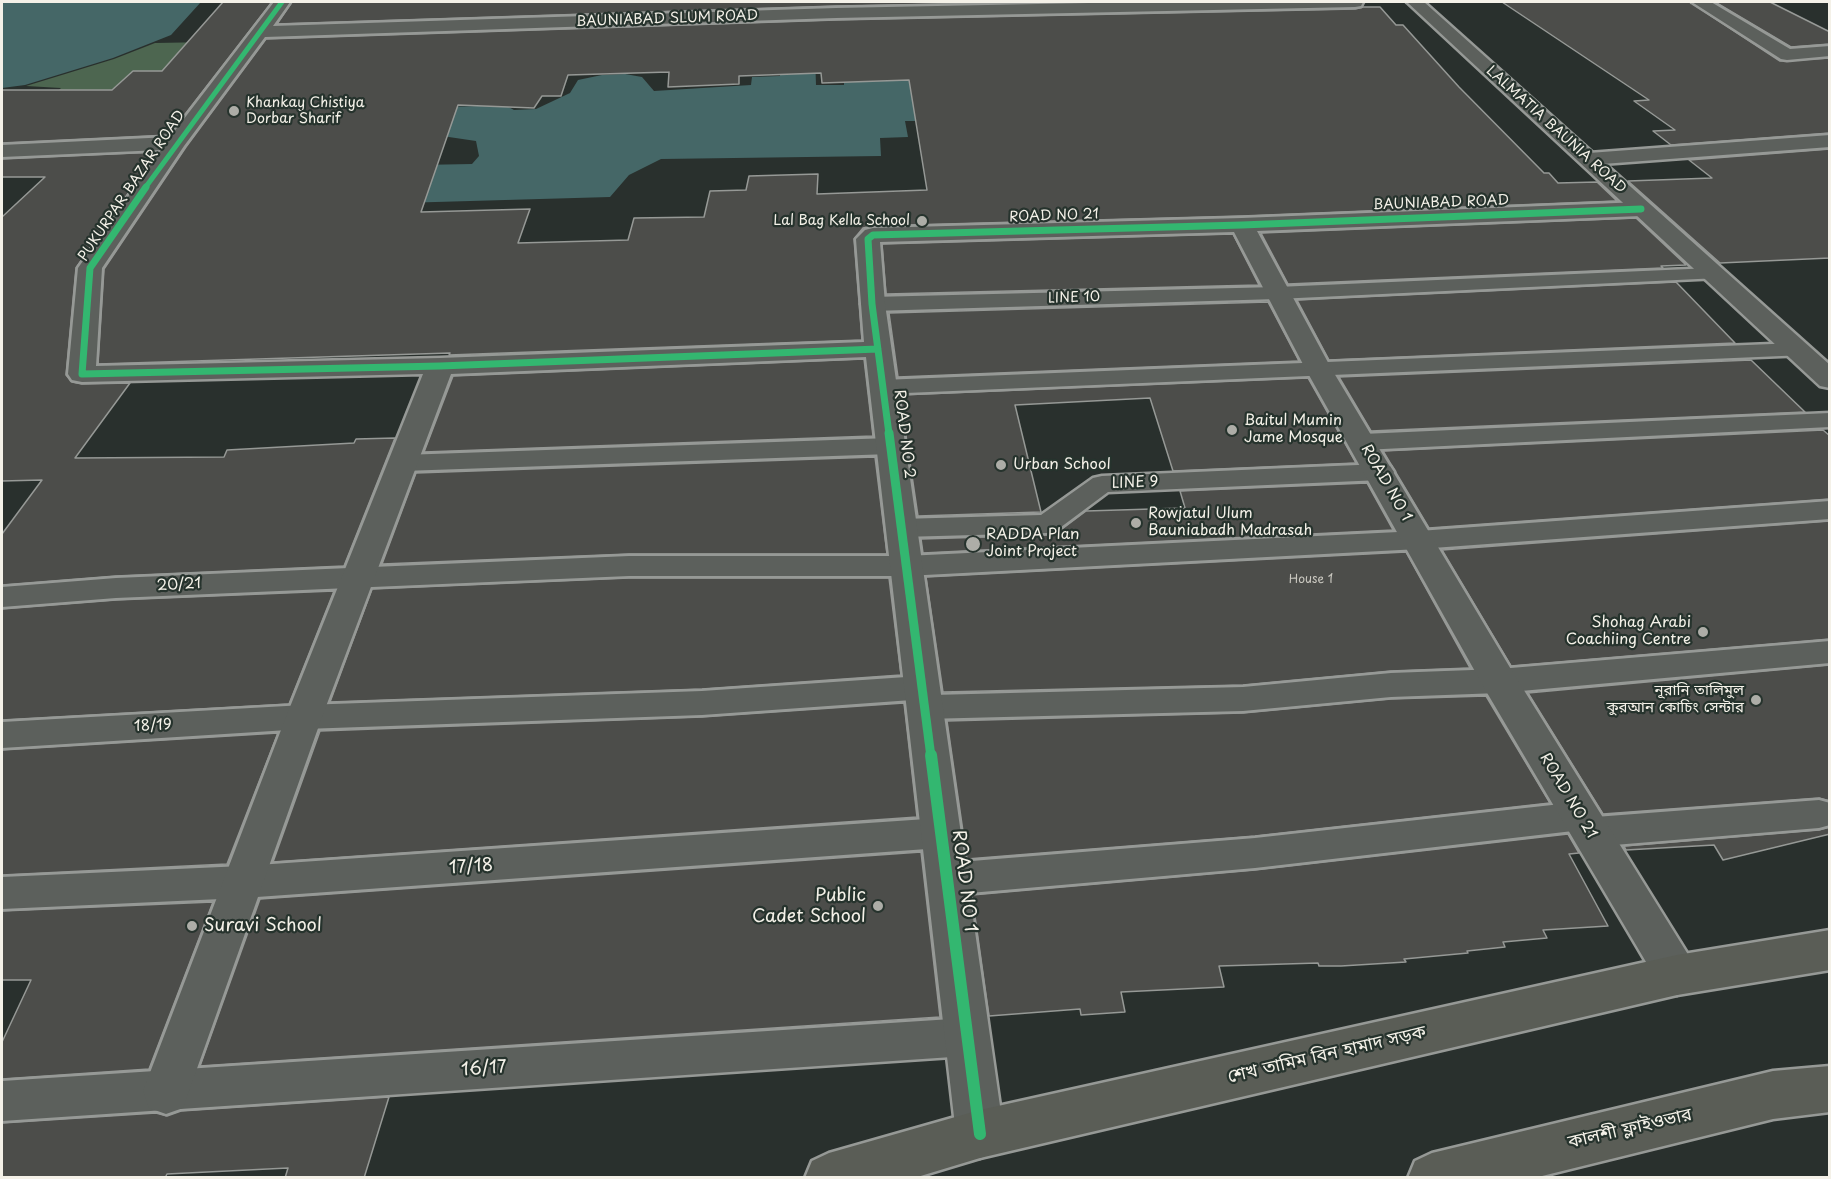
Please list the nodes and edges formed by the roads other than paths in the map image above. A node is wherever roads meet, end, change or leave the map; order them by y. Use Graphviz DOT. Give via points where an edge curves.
graph roads {
  1 [pos="282,2"];
  2 [pos="573,2"];
  3 [pos="1355,2"];
  4 [pos="1415,2"];
  5 [pos="1700,2"];
  6 [pos="1109,4"];
  7 [pos="835,7"];
  8 [pos="565,23"];
  9 [pos="259,33"];
  10 [pos="1830,51"];
  11 [pos="1830,141"];
  12 [pos="176,143"];
  13 [pos="2,151"];
  14 [pos="1589,159"];
  15 [pos="1641,208"];
  16 [pos="1242,225"];
  17 [pos="868,239"];
  18 [pos="1712,274"];
  19 [pos="1277,293"];
  20 [pos="872,304"];
  21 [pos="878,349"];
  22 [pos="1797,350"];
  23 [pos="440,366"];
  24 [pos="1318,368"];
  25 [pos="1830,380"];
  26 [pos="882,387"];
  27 [pos="1830,420"];
  28 [pos="1363,442"];
  29 [pos="890,446"];
  30 [pos="403,463"];
  31 [pos="1381,472"];
  32 [pos="1830,510"];
  33 [pos="901,528"];
  34 [pos="1419,540"];
  35 [pos="906,566"];
  36 [pos="357,577"];
  37 [pos="2,597"];
  38 [pos="1461,615"];
  39 [pos="914,632"];
  40 [pos="1830,652"];
  41 [pos="1499,681"];
  42 [pos="922,698"];
  43 [pos="304,717"];
  44 [pos="2,735"];
  45 [pos="1819,814"];
  46 [pos="1585,824"];
  47 [pos="941,833"];
  48 [pos="947,879"];
  49 [pos="243,882"];
  50 [pos="2,893"];
  51 [pos="1830,950"];
  52 [pos="1677,975"];
  53 [pos="967,1037"];
  54 [pos="1830,1089"];
  55 [pos="166,1091"];
  56 [pos="2,1101"];
  57 [pos="980,1134"];
  58 [pos="829,1178"];
  59 [pos="1432,1178"];
  1 -- 9 [label="street, PUKURPAR BAZAR ROAD"];
  2 -- 8 [label="street"];
  3 -- 6 [label="street, BAUNIABAD SLUM ROAD"];
  4 -- 14 [label="street, LALMATIA BAUNIA ROAD"];
  5 -- 10 [label="street" via="1787,56"];
  6 -- 7 [label="street, BAUNIABAD SLUM ROAD"];
  7 -- 8 [label="street, BAUNIABAD SLUM ROAD"];
  8 -- 9 [label="street, BAUNIABAD SLUM ROAD"];
  9 -- 12 [label="street, PUKURPAR BAZAR ROAD"];
  11 -- 14 [label="street"];
  12 -- 13 [label="street"];
  12 -- 23 [label="street, PUKURPAR BAZAR ROAD" via="90,268 82,374"];
  14 -- 15 [label="street, LALMATIA BAUNIA ROAD"];
  15 -- 16 [label="street, BAUNIABAD ROAD"];
  15 -- 18 [label="street, LALMATIA BAUNIA ROAD"];
  16 -- 17 [label="street, ROAD NO 21" via="873,235"];
  16 -- 19 [label="street, ROAD NO 1"];
  17 -- 20 [label="street, ROAD NO 2"];
  18 -- 19 [label="lane, LINE 10"];
  18 -- 22 [label="street, LALMATIA BAUNIA ROAD"];
  19 -- 20 [label="lane, LINE 10"];
  19 -- 24 [label="street, ROAD NO 1"];
  20 -- 21 [label="street, ROAD NO 2"];
  21 -- 23 [label="street"];
  21 -- 26 [label="street, ROAD NO 2"];
  22 -- 24 [label="lane"];
  22 -- 25 [label="street, LALMATIA BAUNIA ROAD"];
  23 -- 30 [label="street"];
  24 -- 26 [label="lane"];
  24 -- 28 [label="street, ROAD NO 1"];
  26 -- 29 [label="street, ROAD NO 2"];
  27 -- 28 [label="lane"];
  28 -- 31 [label="street, ROAD NO 1"];
  29 -- 30 [label="lane"];
  29 -- 33 [label="street, ROAD NO 2"];
  30 -- 36 [label="street"];
  31 -- 33 [label="lane, LINE 9" via="1102,484 1047,524"];
  31 -- 34 [label="street, ROAD NO 1"];
  32 -- 34 [label="lane, 20/21"];
  33 -- 35 [label="street, ROAD NO 2"];
  34 -- 35 [label="lane, 20/21"];
  34 -- 38 [label="street, ROAD NO 1"];
  35 -- 36 [label="lane, 20/21" via="629,566"];
  35 -- 39 [label="street, ROAD NO 2"];
  36 -- 37 [label="lane, 20/21"];
  36 -- 43 [label="street"];
  38 -- 41 [label="street, ROAD NO 21"];
  39 -- 42 [label="street, ROAD NO 1"];
  40 -- 41 [label="lane, 18/19"];
  41 -- 42 [label="lane, 18/19" via="1391,685 1243,699"];
  41 -- 46 [label="street, ROAD NO 21"];
  42 -- 43 [label="lane, 18/19"];
  42 -- 47 [label="street, ROAD NO 1"];
  43 -- 44 [label="lane, 18/19"];
  43 -- 49 [label="street"];
  45 -- 46 [label="lane"];
  46 -- 48 [label="lane"];
  46 -- 52 [label="street, ROAD NO 21"];
  47 -- 48 [label="street, ROAD NO 1"];
  47 -- 49 [label="lane, 17/18"];
  48 -- 53 [label="street, ROAD NO 1"];
  49 -- 50 [label="lane, 17/18"];
  49 -- 55 [label="street"];
  51 -- 52 [label="main road, শেখ তামিম বিন হামাদ সড়ক"];
  52 -- 57 [label="main road, শেখ তামিম বিন হামাদ সড়ক"];
  53 -- 55 [label="lane, 16/17"];
  53 -- 57 [label="street, ROAD NO 1"];
  54 -- 59 [label="main road, কালশী ফ্লাইওভার" via="1773,1095"];
  55 -- 56 [label="lane, 16/17"];
  57 -- 58 [label="main road, শেখ তামিম বিন হামাদ সড়ক"];
}
